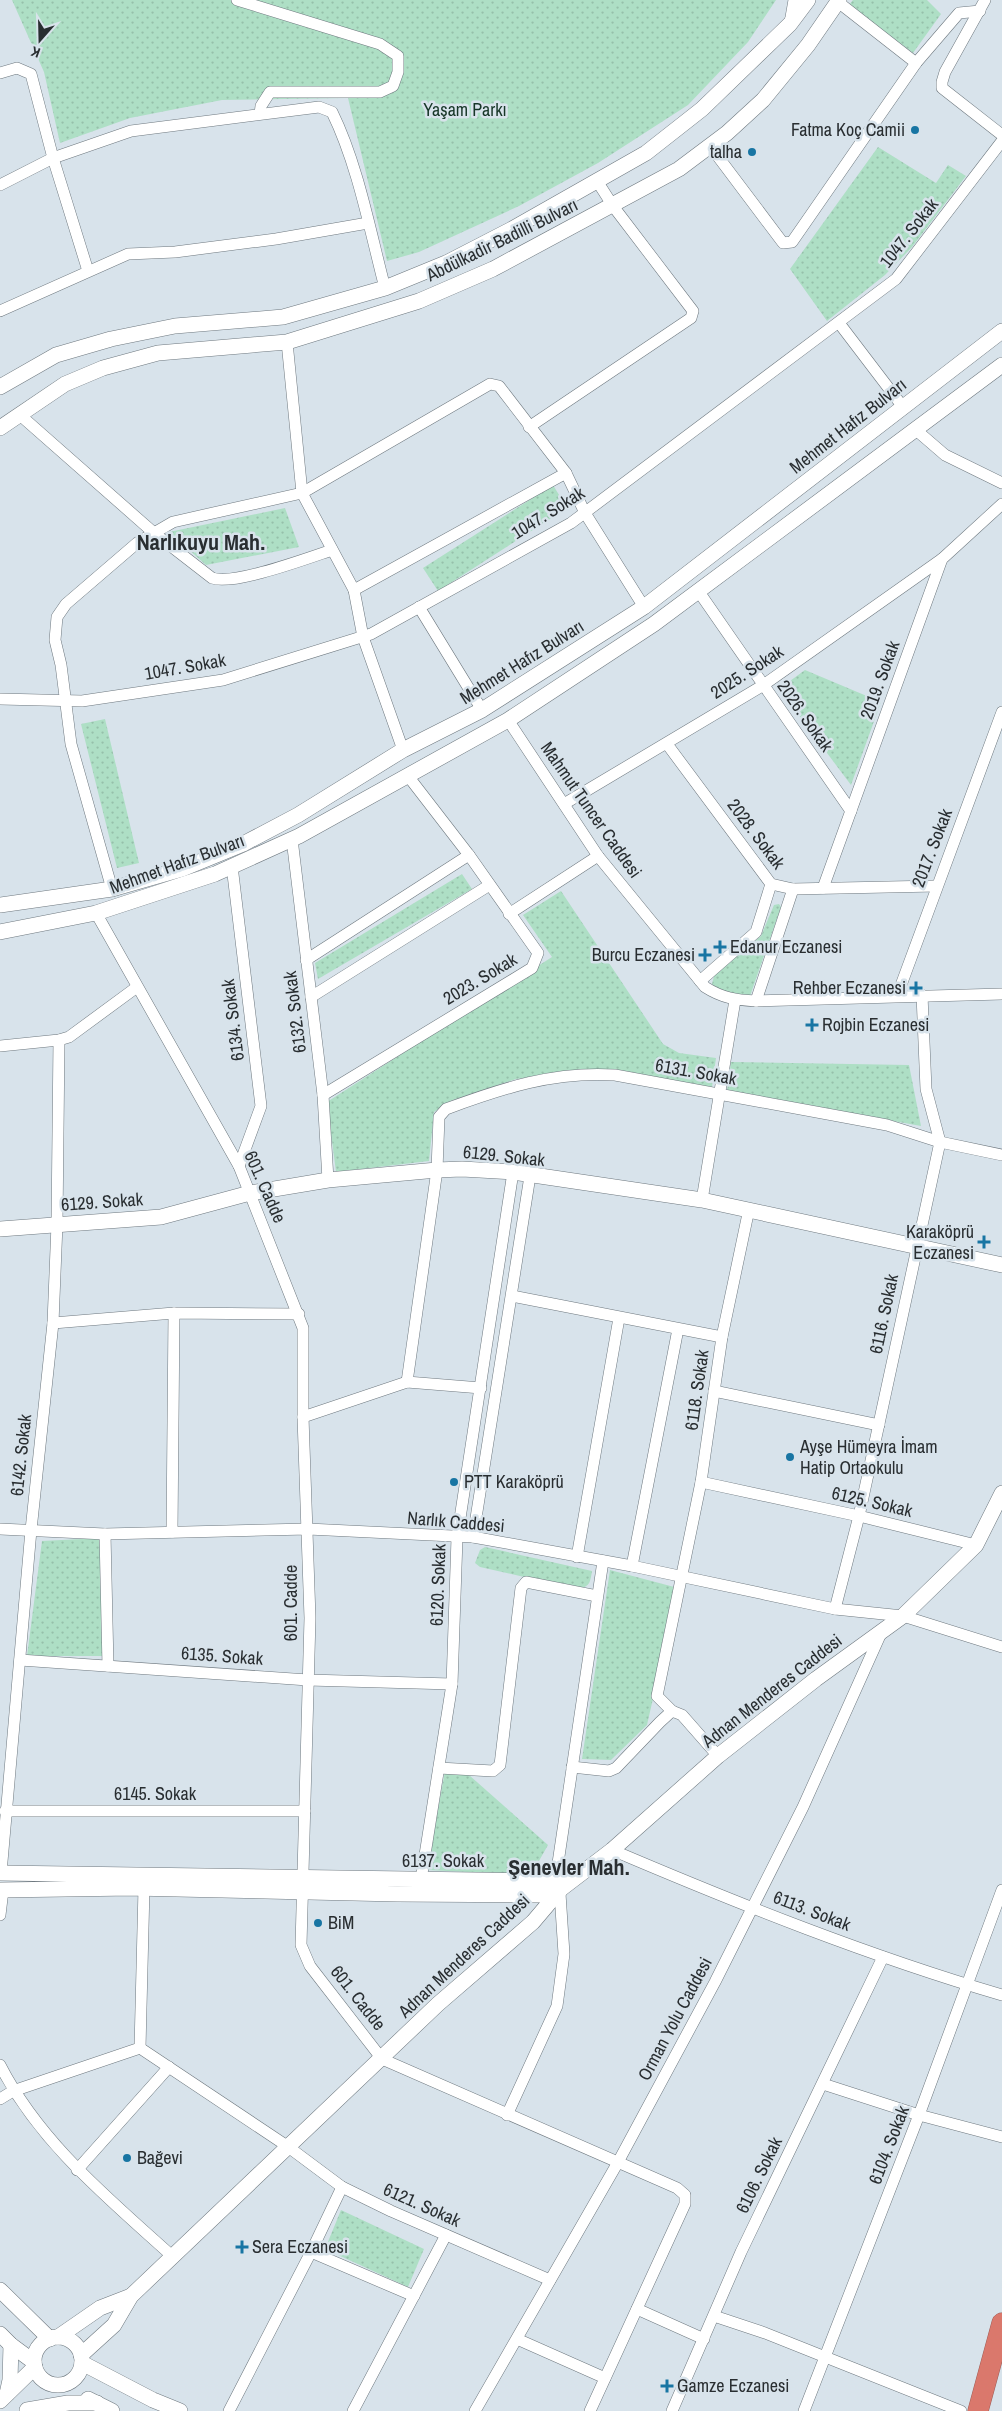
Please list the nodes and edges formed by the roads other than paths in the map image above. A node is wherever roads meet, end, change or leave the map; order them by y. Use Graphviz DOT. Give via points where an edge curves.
graph roads {
  1 [pos="237,0"];
  2 [pos="794,0"];
  3 [pos="808,0"];
  4 [pos="985,0"];
  5 [pos="839,1"];
  6 [pos="980,11"];
  7 [pos="790,24"];
  8 [pos="916,63"];
  9 [pos="0,73"];
  10 [pos="260,114"];
  11 [pos="1002,135"];
  12 [pos="1002,141"];
  13 [pos="710,146"];
  14 [pos="53,158"];
  15 [pos="597,181"];
  16 [pos="0,185"];
  17 [pos="613,206"];
  18 [pos="368,224"];
  19 [pos="88,271"];
  20 [pos="385,288"];
  21 [pos="0,311"];
  22 [pos="839,324"];
  23 [pos="1002,331"];
  24 [pos="287,342"];
  25 [pos="1002,366"];
  26 [pos="0,387"];
  27 [pos="904,407"];
  28 [pos="20,415"];
  29 [pos="529,427"];
  30 [pos="0,428"];
  31 [pos="916,430"];
  32 [pos="566,473"];
  33 [pos="1002,483"];
  34 [pos="302,493"];
  35 [pos="1002,504"];
  36 [pos="585,513"];
  37 [pos="154,533"];
  38 [pos="332,550"];
  39 [pos="942,559"];
  40 [pos="354,590"];
  41 [pos="699,592"];
  42 [pos="419,607"];
  43 [pos="644,607"];
  44 [pos="362,637"];
  45 [pos="762,686"];
  46 [pos="0,700"];
  47 [pos="65,700"];
  48 [pos="482,710"];
  49 [pos="1002,712"];
  50 [pos="508,720"];
  51 [pos="667,744"];
  52 [pos="403,750"];
  53 [pos="408,776"];
  54 [pos="564,804"];
  55 [pos="851,811"];
  56 [pos="292,839"];
  57 [pos="469,855"];
  58 [pos="598,856"];
  59 [pos="232,866"];
  60 [pos="771,884"];
  61 [pos="488,886"];
  62 [pos="936,886"];
  63 [pos="823,888"];
  64 [pos="112,889"];
  65 [pos="793,889"];
  66 [pos="0,904"];
  67 [pos="96,913"];
  68 [pos="509,914"];
  69 [pos="0,932"];
  70 [pos="306,960"];
  71 [pos="700,980"];
  72 [pos="137,987"];
  73 [pos="1002,994"];
  74 [pos="922,995"];
  75 [pos="896,996"];
  76 [pos="311,997"];
  77 [pos="734,1000"];
  78 [pos="756,1001"];
  79 [pos="59,1040"];
  80 [pos="0,1046"];
  81 [pos="323,1095"];
  82 [pos="721,1095"];
  83 [pos="940,1142"];
  84 [pos="1002,1155"];
  85 [pos="239,1166"];
  86 [pos="437,1170"];
  87 [pos="513,1172"];
  88 [pos="530,1176"];
  89 [pos="328,1180"];
  90 [pos="250,1193"];
  91 [pos="702,1200"];
  92 [pos="749,1209"];
  93 [pos="57,1224"];
  94 [pos="0,1229"];
  95 [pos="916,1247"];
  96 [pos="1002,1265"];
  97 [pos="512,1296"];
  98 [pos="174,1313"];
  99 [pos="299,1314"];
  100 [pos="619,1318"];
  101 [pos="53,1323"];
  102 [pos="678,1329"];
  103 [pos="722,1337"];
  104 [pos="407,1382"];
  105 [pos="481,1388"];
  106 [pos="714,1391"];
  107 [pos="302,1418"];
  108 [pos="879,1425"];
  109 [pos="701,1482"];
  110 [pos="1002,1492"];
  111 [pos="859,1516"];
  112 [pos="0,1529"];
  113 [pos="308,1529"];
  114 [pos="31,1530"];
  115 [pos="172,1532"];
  116 [pos="105,1534"];
  117 [pos="473,1537"];
  118 [pos="457,1538"];
  119 [pos="976,1545"];
  120 [pos="577,1557"];
  121 [pos="603,1562"];
  122 [pos="632,1566"];
  123 [pos="682,1577"];
  124 [pos="598,1596"];
  125 [pos="835,1609"];
  126 [pos="903,1616"];
  127 [pos="882,1631"];
  128 [pos="1002,1647"];
  129 [pos="20,1660"];
  130 [pos="108,1666"];
  131 [pos="308,1680"];
  132 [pos="452,1684"];
  133 [pos="672,1711"];
  134 [pos="6,1740"];
  135 [pos="718,1756"];
  136 [pos="572,1767"];
  137 [pos="439,1768"];
  138 [pos="5,1811"];
  139 [pos="304,1811"];
  140 [pos="612,1850"];
  141 [pos="0,1873"];
  142 [pos="421,1880"];
  143 [pos="303,1885"];
  144 [pos="144,1888"];
  145 [pos="561,1889"];
  146 [pos="2,1890"];
  147 [pos="1002,1890"];
  148 [pos="752,1907"];
  149 [pos="0,1915"];
  150 [pos="884,1957"];
  151 [pos="968,1985"];
  152 [pos="1002,1995"];
  153 [pos="140,2048"];
  154 [pos="382,2058"];
  155 [pos="0,2065"];
  156 [pos="169,2067"];
  157 [pos="823,2084"];
  158 [pos="13,2091"];
  159 [pos="0,2099"];
  160 [pos="507,2115"];
  161 [pos="919,2115"];
  162 [pos="1002,2137"];
  163 [pos="287,2146"];
  164 [pos="617,2164"];
  165 [pos="77,2170"];
  166 [pos="342,2187"];
  167 [pos="446,2235"];
  168 [pos="311,2252"];
  169 [pos="172,2256"];
  170 [pos="550,2280"];
  171 [pos="0,2290"];
  172 [pos="131,2296"];
  173 [pos="414,2296"];
  174 [pos="637,2308"];
  175 [pos="714,2316"];
  176 [pos="1002,2323"];
  177 [pos="0,2334"];
  178 [pos="54,2338"];
  179 [pos="516,2338"];
  180 [pos="704,2339"];
  181 [pos="11,2345"];
  182 [pos="826,2357"];
  183 [pos="81,2359"];
  184 [pos="34,2364"];
  185 [pos="605,2378"];
  186 [pos="58,2385"];
  187 [pos="4,2398"];
  188 [pos="97,2403"];
  189 [pos="27,2411"];
  190 [pos="112,2411"];
  191 [pos="180,2411"];
  192 [pos="229,2411"];
  193 [pos="353,2411"];
  194 [pos="475,2411"];
  195 [pos="590,2411"];
  196 [pos="672,2411"];
  197 [pos="804,2411"];
  198 [pos="961,2411"];
  199 [pos="978,2411"];
  1 -- 10 [label="street" via="380,44 398,56 398,72 393,86 380,92 270,92"];
  2 -- 7 [label="street"];
  3 -- 7 [label="main road, Abdülkadir Badilli Bulvarı"];
  4 -- 6 [label="street"];
  5 -- 8 [label="street"];
  5 -- 13 [label="main road, Abdülkadir Badilli Bulvarı" via="763,100"];
  6 -- 8 [label="street" via="959,13"];
  6 -- 11 [label="street" via="945,72 942,88"];
  7 -- 15 [label="main road, Abdülkadir Badilli Bulvarı" via="702,108 646,153"];
  8 -- 13 [label="street" via="792,242 783,243 776,237"];
  9 -- 14 [label="street" via="17,68 31,74"];
  10 -- 14 [label="street" via="131,131"];
  10 -- 18 [label="street" via="319,107 332,112"];
  12 -- 22 [label="street, 1047. Sokak" via="896,279"];
  13 -- 17 [label="main road, Abdülkadir Badilli Bulvarı" via="679,169"];
  14 -- 16 [label="street"];
  14 -- 19 [label="street"];
  15 -- 17 [label="street"];
  15 -- 20 [label="main road, Abdülkadir Badilli Bulvarı" via="446,264"];
  17 -- 24 [label="main road, Abdülkadir Badilli Bulvarı" via="493,269 419,301"];
  17 -- 29 [label="street" via="692,311 691,318"];
  18 -- 19 [label="street" via="276,240 128,254"];
  18 -- 20 [label="street"];
  19 -- 21 [label="street"];
  20 -- 26 [label="main road, Abdülkadir Badilli Bulvarı" via="282,317 175,326 119,337 56,355"];
  22 -- 27 [label="street"];
  22 -- 36 [label="street, 1047. Sokak"];
  23 -- 27 [label="main road, Mehmet Hafız Bulvarı"];
  24 -- 28 [label="main road, Abdülkadir Badilli Bulvarı" via="158,353 121,363 65,384"];
  24 -- 34 [label="street"];
  25 -- 31 [label="main road, Mehmet Hafız Bulvarı"];
  27 -- 43 [label="main road, Mehmet Hafız Bulvarı"];
  28 -- 30 [label="main road, Abdülkadir Badilli Bulvarı"];
  28 -- 37 [label="street"];
  29 -- 32 [label="street"];
  29 -- 34 [label="street" via="498,386 490,384"];
  31 -- 33 [label="street" via="945,455"];
  31 -- 41 [label="main road, Mehmet Hafız Bulvarı"];
  32 -- 36 [label="street"];
  32 -- 40 [label="street"];
  34 -- 37 [label="street" via="173,522"];
  34 -- 38 [label="street"];
  35 -- 39 [label="street, 2019. Sokak"];
  36 -- 42 [label="street, 1047. Sokak"];
  36 -- 43 [label="street"];
  37 -- 38 [label="street" via="220,581 262,572"];
  37 -- 47 [label="street" via="137,543 66,604 57,617 55,640"];
  38 -- 40 [label="street"];
  39 -- 45 [label="street, 2025. Sokak"];
  39 -- 55 [label="street, 2019. Sokak"];
  40 -- 44 [label="street"];
  41 -- 45 [label="street, 2026. Sokak"];
  41 -- 50 [label="main road, Mehmet Hafız Bulvarı"];
  42 -- 44 [label="street, 1047. Sokak"];
  42 -- 48 [label="street"];
  43 -- 48 [label="main road, Mehmet Hafız Bulvarı"];
  44 -- 47 [label="street, 1047. Sokak" via="223,680 82,701"];
  44 -- 52 [label="street"];
  45 -- 51 [label="street, 2025. Sokak"];
  45 -- 55 [label="street, 2026. Sokak"];
  46 -- 47 [label="street, 1047. Sokak"];
  47 -- 64 [label="street" via="71,744"];
  48 -- 52 [label="main road, Mehmet Hafız Bulvarı"];
  49 -- 62 [label="street, 2017. Sokak"];
  50 -- 53 [label="main road, Mehmet Hafız Bulvarı"];
  50 -- 54 [label="street, Mahmut Tuncer Caddesi"];
  51 -- 54 [label="street, 2025. Sokak"];
  51 -- 60 [label="street, 2028. Sokak"];
  52 -- 64 [label="main road, Mehmet Hafız Bulvarı" via="298,815 243,844 182,869"];
  53 -- 56 [label="main road, Mehmet Hafız Bulvarı"];
  53 -- 57 [label="street, 2023. Sokak"];
  54 -- 58 [label="street, Mahmut Tuncer Caddesi"];
  55 -- 63 [label="street, 2019. Sokak"];
  56 -- 59 [label="main road, Mehmet Hafız Bulvarı"];
  56 -- 70 [label="street, 6132. Sokak"];
  57 -- 61 [label="street, 2023. Sokak"];
  57 -- 70 [label="street"];
  58 -- 68 [label="street"];
  58 -- 71 [label="street, Mahmut Tuncer Caddesi"];
  59 -- 67 [label="main road, Mehmet Hafız Bulvarı"];
  59 -- 85 [label="street, 6134. Sokak" via="261,1106"];
  60 -- 65 [label="street, 2028. Sokak"];
  60 -- 71 [label="street" via="756,932"];
  61 -- 68 [label="street, 2023. Sokak"];
  61 -- 76 [label="street"];
  62 -- 63 [label="street, 2028. Sokak"];
  62 -- 75 [label="street, 2017. Sokak"];
  63 -- 65 [label="street, 2028. Sokak"];
  64 -- 66 [label="main road, Mehmet Hafız Bulvarı"];
  65 -- 78 [label="street"];
  67 -- 69 [label="main road, Mehmet Hafız Bulvarı"];
  67 -- 72 [label="street, 601. Cadde"];
  68 -- 81 [label="street, 2023. Sokak" via="538,953 532,968"];
  70 -- 76 [label="street, 6132. Sokak"];
  71 -- 77 [label="street, Mahmut Tuncer Caddesi" via="719,996"];
  72 -- 79 [label="street" via="69,1037"];
  72 -- 85 [label="street, 601. Cadde"];
  73 -- 74 [label="street, Mahmut Tuncer Caddesi"];
  74 -- 75 [label="street, Mahmut Tuncer Caddesi"];
  74 -- 83 [label="street, 6116. Sokak" via="926,1089"];
  75 -- 78 [label="street, Mahmut Tuncer Caddesi"];
  76 -- 81 [label="street, 6132. Sokak"];
  77 -- 78 [label="street, Mahmut Tuncer Caddesi"];
  77 -- 82 [label="street"];
  79 -- 80 [label="street"];
  79 -- 93 [label="street, 6142. Sokak"];
  81 -- 89 [label="street, 6132. Sokak"];
  82 -- 83 [label="street, 6131. Sokak" via="887,1125"];
  82 -- 86 [label="street, 6131. Sokak" via="588,1073 514,1084 446,1109 439,1117"];
  82 -- 91 [label="street"];
  83 -- 84 [label="street, 6131. Sokak"];
  83 -- 95 [label="street, 6116. Sokak"];
  85 -- 90 [label="street, 601. Cadde"];
  86 -- 87 [label="main road, 6129. Sokak"];
  86 -- 89 [label="main road, 6129. Sokak"];
  86 -- 104 [label="street, 6131. Sokak"];
  87 -- 88 [label="main road, 6129. Sokak"];
  87 -- 105 [label="street, 6120. Sokak"];
  88 -- 91 [label="main road, 6129. Sokak"];
  88 -- 97 [label="street"];
  89 -- 90 [label="main road, 6129. Sokak"];
  90 -- 93 [label="main road, 6129. Sokak" via="161,1217"];
  90 -- 99 [label="street, 601. Cadde"];
  91 -- 92 [label="main road, 6129. Sokak"];
  92 -- 95 [label="main road, 6129. Sokak"];
  92 -- 103 [label="street, 6118. Sokak"];
  93 -- 94 [label="main road, 6129. Sokak"];
  93 -- 101 [label="street, 6142. Sokak"];
  95 -- 96 [label="main road, 6129. Sokak"];
  95 -- 108 [label="street, 6116. Sokak"];
  97 -- 100 [label="street"];
  97 -- 117 [label="street"];
  98 -- 99 [label="street"];
  98 -- 101 [label="street"];
  98 -- 115 [label="street"];
  99 -- 107 [label="street, 601. Cadde" via="302,1328"];
  100 -- 102 [label="street"];
  100 -- 120 [label="street"];
  101 -- 114 [label="street, 6142. Sokak"];
  102 -- 103 [label="street"];
  102 -- 122 [label="street"];
  103 -- 106 [label="street, 6118. Sokak"];
  104 -- 105 [label="street"];
  104 -- 107 [label="street"];
  105 -- 118 [label="street, 6120. Sokak"];
  106 -- 108 [label="street"];
  106 -- 109 [label="street, 6118. Sokak"];
  107 -- 113 [label="street, 601. Cadde"];
  108 -- 111 [label="street, 6116. Sokak"];
  109 -- 111 [label="street, 6125. Sokak"];
  109 -- 123 [label="street, 6118. Sokak"];
  110 -- 119 [label="main road, Adnan Menderes Caddesi"];
  111 -- 119 [label="street, 6125. Sokak"];
  111 -- 125 [label="street, 6116. Sokak"];
  112 -- 114 [label="street, Narlık Caddesi"];
  113 -- 115 [label="street, Narlık Caddesi"];
  113 -- 118 [label="street, Narlık Caddesi"];
  113 -- 131 [label="street, 601. Cadde"];
  114 -- 116 [label="street, Narlık Caddesi"];
  114 -- 129 [label="street, 6142. Sokak"];
  115 -- 116 [label="street, Narlık Caddesi"];
  116 -- 130 [label="street"];
  117 -- 118 [label="street, Narlık Caddesi"];
  117 -- 120 [label="street, Narlık Caddesi"];
  118 -- 132 [label="street, 6120. Sokak"];
  119 -- 126 [label="main road, Adnan Menderes Caddesi"];
  120 -- 121 [label="street, Narlık Caddesi"];
  121 -- 122 [label="street, Narlık Caddesi"];
  121 -- 124 [label="street"];
  122 -- 123 [label="street, Narlık Caddesi"];
  123 -- 125 [label="street, Narlık Caddesi"];
  123 -- 133 [label="street, 6118. Sokak" via="657,1696"];
  124 -- 136 [label="street"];
  124 -- 137 [label="street" via="526,1582 521,1588 500,1765 493,1771"];
  125 -- 126 [label="street, Narlık Caddesi"];
  126 -- 127 [label="main road, Adnan Menderes Caddesi"];
  126 -- 128 [label="street, Narlık Caddesi"];
  127 -- 135 [label="main road, Adnan Menderes Caddesi"];
  127 -- 148 [label="street, Orman Yolu Caddesi" via="803,1807"];
  129 -- 130 [label="street, 6135. Sokak"];
  129 -- 134 [label="street, 6142. Sokak"];
  130 -- 131 [label="street, 6135. Sokak"];
  131 -- 132 [label="street, 6135. Sokak"];
  131 -- 139 [label="street, 601. Cadde"];
  132 -- 137 [label="street, 6120. Sokak"];
  133 -- 135 [label="street" via="682,1715"];
  133 -- 136 [label="street" via="616,1768 609,1771"];
  134 -- 138 [label="street, 6142. Sokak"];
  135 -- 140 [label="main road, Adnan Menderes Caddesi"];
  136 -- 145 [label="street" via="558,1863"];
  137 -- 142 [label="street, 6120. Sokak"];
  138 -- 139 [label="street, 6145. Sokak"];
  138 -- 141 [label="street, 6142. Sokak"];
  139 -- 143 [label="street, 601. Cadde"];
  140 -- 145 [label="main road, Adnan Menderes Caddesi"];
  140 -- 148 [label="street, 6113. Sokak"];
  141 -- 143 [label="main road, 6137. Sokak"];
  142 -- 143 [label="main road, 6137. Sokak"];
  142 -- 145 [label="main road, 6137. Sokak" via="548,1881"];
  143 -- 144 [label="main road, 6137. Sokak"];
  143 -- 145 [label="main road, 6137. Sokak" via="547,1895"];
  143 -- 154 [label="street, 601. Cadde" via="301,1945 310,1966"];
  144 -- 146 [label="main road, 6137. Sokak"];
  144 -- 153 [label="street"];
  145 -- 154 [label="main road, Adnan Menderes Caddesi" via="533,1922 438,2004"];
  145 -- 160 [label="street" via="564,1954 557,2006"];
  146 -- 149 [label="street"];
  147 -- 151 [label="street, 6104. Sokak"];
  148 -- 150 [label="street, 6113. Sokak"];
  148 -- 164 [label="street, Orman Yolu Caddesi"];
  150 -- 151 [label="street, 6113. Sokak"];
  150 -- 157 [label="street, 6106. Sokak"];
  151 -- 152 [label="street, 6113. Sokak"];
  151 -- 161 [label="street, 6104. Sokak"];
  153 -- 156 [label="street, 6121. Sokak"];
  153 -- 158 [label="street"];
  154 -- 160 [label="street, 601. Cadde"];
  154 -- 163 [label="main road, Adnan Menderes Caddesi"];
  155 -- 158 [label="street"];
  156 -- 163 [label="street, 6121. Sokak"];
  156 -- 165 [label="street"];
  157 -- 161 [label="street"];
  157 -- 175 [label="street, 6106. Sokak" via="741,2252"];
  158 -- 159 [label="street"];
  158 -- 165 [label="street" via="46,2136"];
  160 -- 164 [label="street, 601. Cadde"];
  161 -- 162 [label="street"];
  161 -- 182 [label="street, 6104. Sokak"];
  163 -- 166 [label="street, 6121. Sokak"];
  163 -- 169 [label="main road, Adnan Menderes Caddesi"];
  164 -- 170 [label="street, Orman Yolu Caddesi"];
  164 -- 174 [label="street, 601. Cadde" via="677,2188 685,2195 685,2204"];
  165 -- 169 [label="street"];
  166 -- 167 [label="street, 6121. Sokak"];
  166 -- 168 [label="street"];
  167 -- 170 [label="street, 6121. Sokak"];
  167 -- 173 [label="street"];
  168 -- 173 [label="street"];
  168 -- 192 [label="street"];
  169 -- 172 [label="main road, Adnan Menderes Caddesi"];
  170 -- 179 [label="street, Orman Yolu Caddesi"];
  171 -- 178 [label="main road"];
  172 -- 178 [label="main road" via="100,2308"];
  172 -- 183 [label="main road" via="114,2326"];
  173 -- 193 [label="street"];
  174 -- 180 [label="street"];
  174 -- 185 [label="street"];
  175 -- 180 [label="street, 6106. Sokak"];
  175 -- 182 [label="street" via="766,2332"];
  176 -- 199 [label="highway"];
  177 -- 181 [label="main road"];
  178 -- 183 [label="main road" via="75,2344"];
  178 -- 184 [label="main road" via="38,2348"];
  179 -- 185 [label="street"];
  179 -- 194 [label="street, Orman Yolu Caddesi"];
  180 -- 196 [label="street, 6106. Sokak"];
  181 -- 184 [label="main road"];
  181 -- 187 [label="main road" via="10,2380"];
  182 -- 197 [label="street, 6104. Sokak"];
  182 -- 198 [label="street"];
  183 -- 186 [label="main road" via="79,2372 73,2379"];
  183 -- 191 [label="main road" via="153,2400"];
  184 -- 186 [label="main road" via="44,2380"];
  184 -- 187 [label="main road"];
  185 -- 195 [label="street"];
  186 -- 188 [label="main road"];
  186 -- 189 [label="main road"];
  188 -- 189 [label="main road" via="68,2403"];
  188 -- 190 [label="main road"];
}
